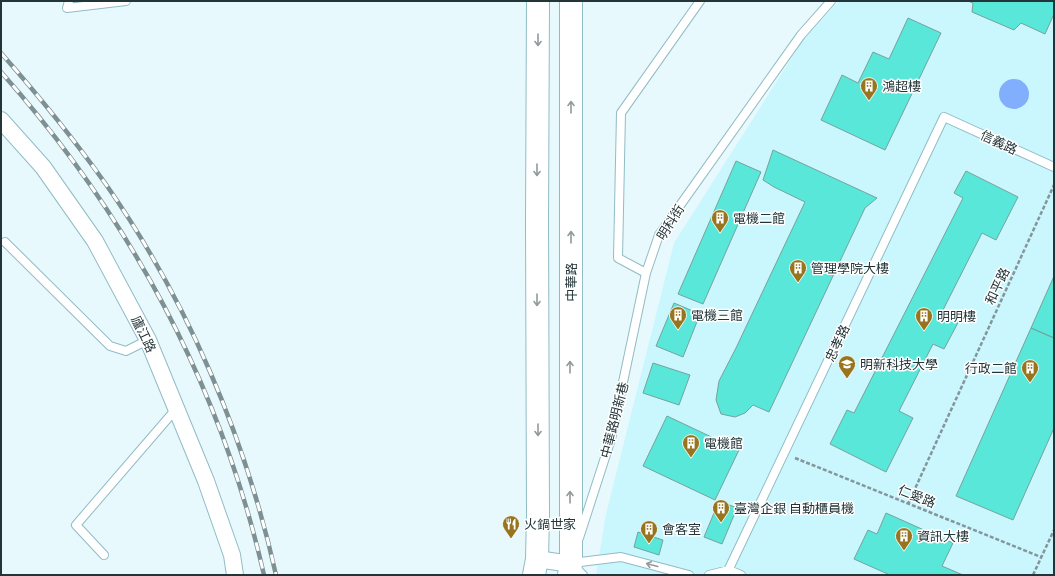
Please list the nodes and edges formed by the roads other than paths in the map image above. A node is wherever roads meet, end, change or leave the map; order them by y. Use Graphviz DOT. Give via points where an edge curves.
graph roads {
  1 [pos="69,1"];
  2 [pos="126,1"];
  3 [pos="538,1"];
  4 [pos="571,1"];
  5 [pos="700,1"];
  6 [pos="831,1"];
  7 [pos="944,117"];
  8 [pos="1,120"];
  9 [pos="1054,167"];
  10 [pos="5,242"];
  11 [pos="646,273"];
  12 [pos="148,340"];
  13 [pos="176,409"];
  14 [pos="104,555"];
  15 [pos="535,567"];
  16 [pos="574,571"];
  17 [pos="728,572"];
  18 [pos="235,575"];
  19 [pos="689,575"];
  20 [pos="709,575"];
  21 [pos="741,575"];
  1 -- 2 [label="lane" via="67,8"];
  3 -- 15 [label="main road, one-way" via="538,515"];
  16 -- 4 [label="main road, 中華路, one-way"];
  5 -- 11 [label="lane" via="621,113 618,258"];
  6 -- 11 [label="lane, 明科街" via="801,35 659,236"];
  7 -- 9 [label="lane, 信義路"];
  7 -- 17 [label="lane, 忠孝路"];
  8 -- 12 [label="street, 廬江路" via="43,167 95,241"];
  10 -- 12 [label="lane" via="110,346 126,351"];
  11 -- 16 [label="lane, 中華路明新巷" via="611,440"];
  12 -- 13 [label="street, 廬江路"];
  13 -- 14 [label="lane" via="76,525"];
  13 -- 18 [label="street, 廬江路" via="206,481 232,555"];
  15 -- 16 [label="street"];
  19 -- 16 [label="lane, one-way" via="621,557"];
  17 -- 20 [label="lane"];
  17 -- 21 [label="lane"];
}
